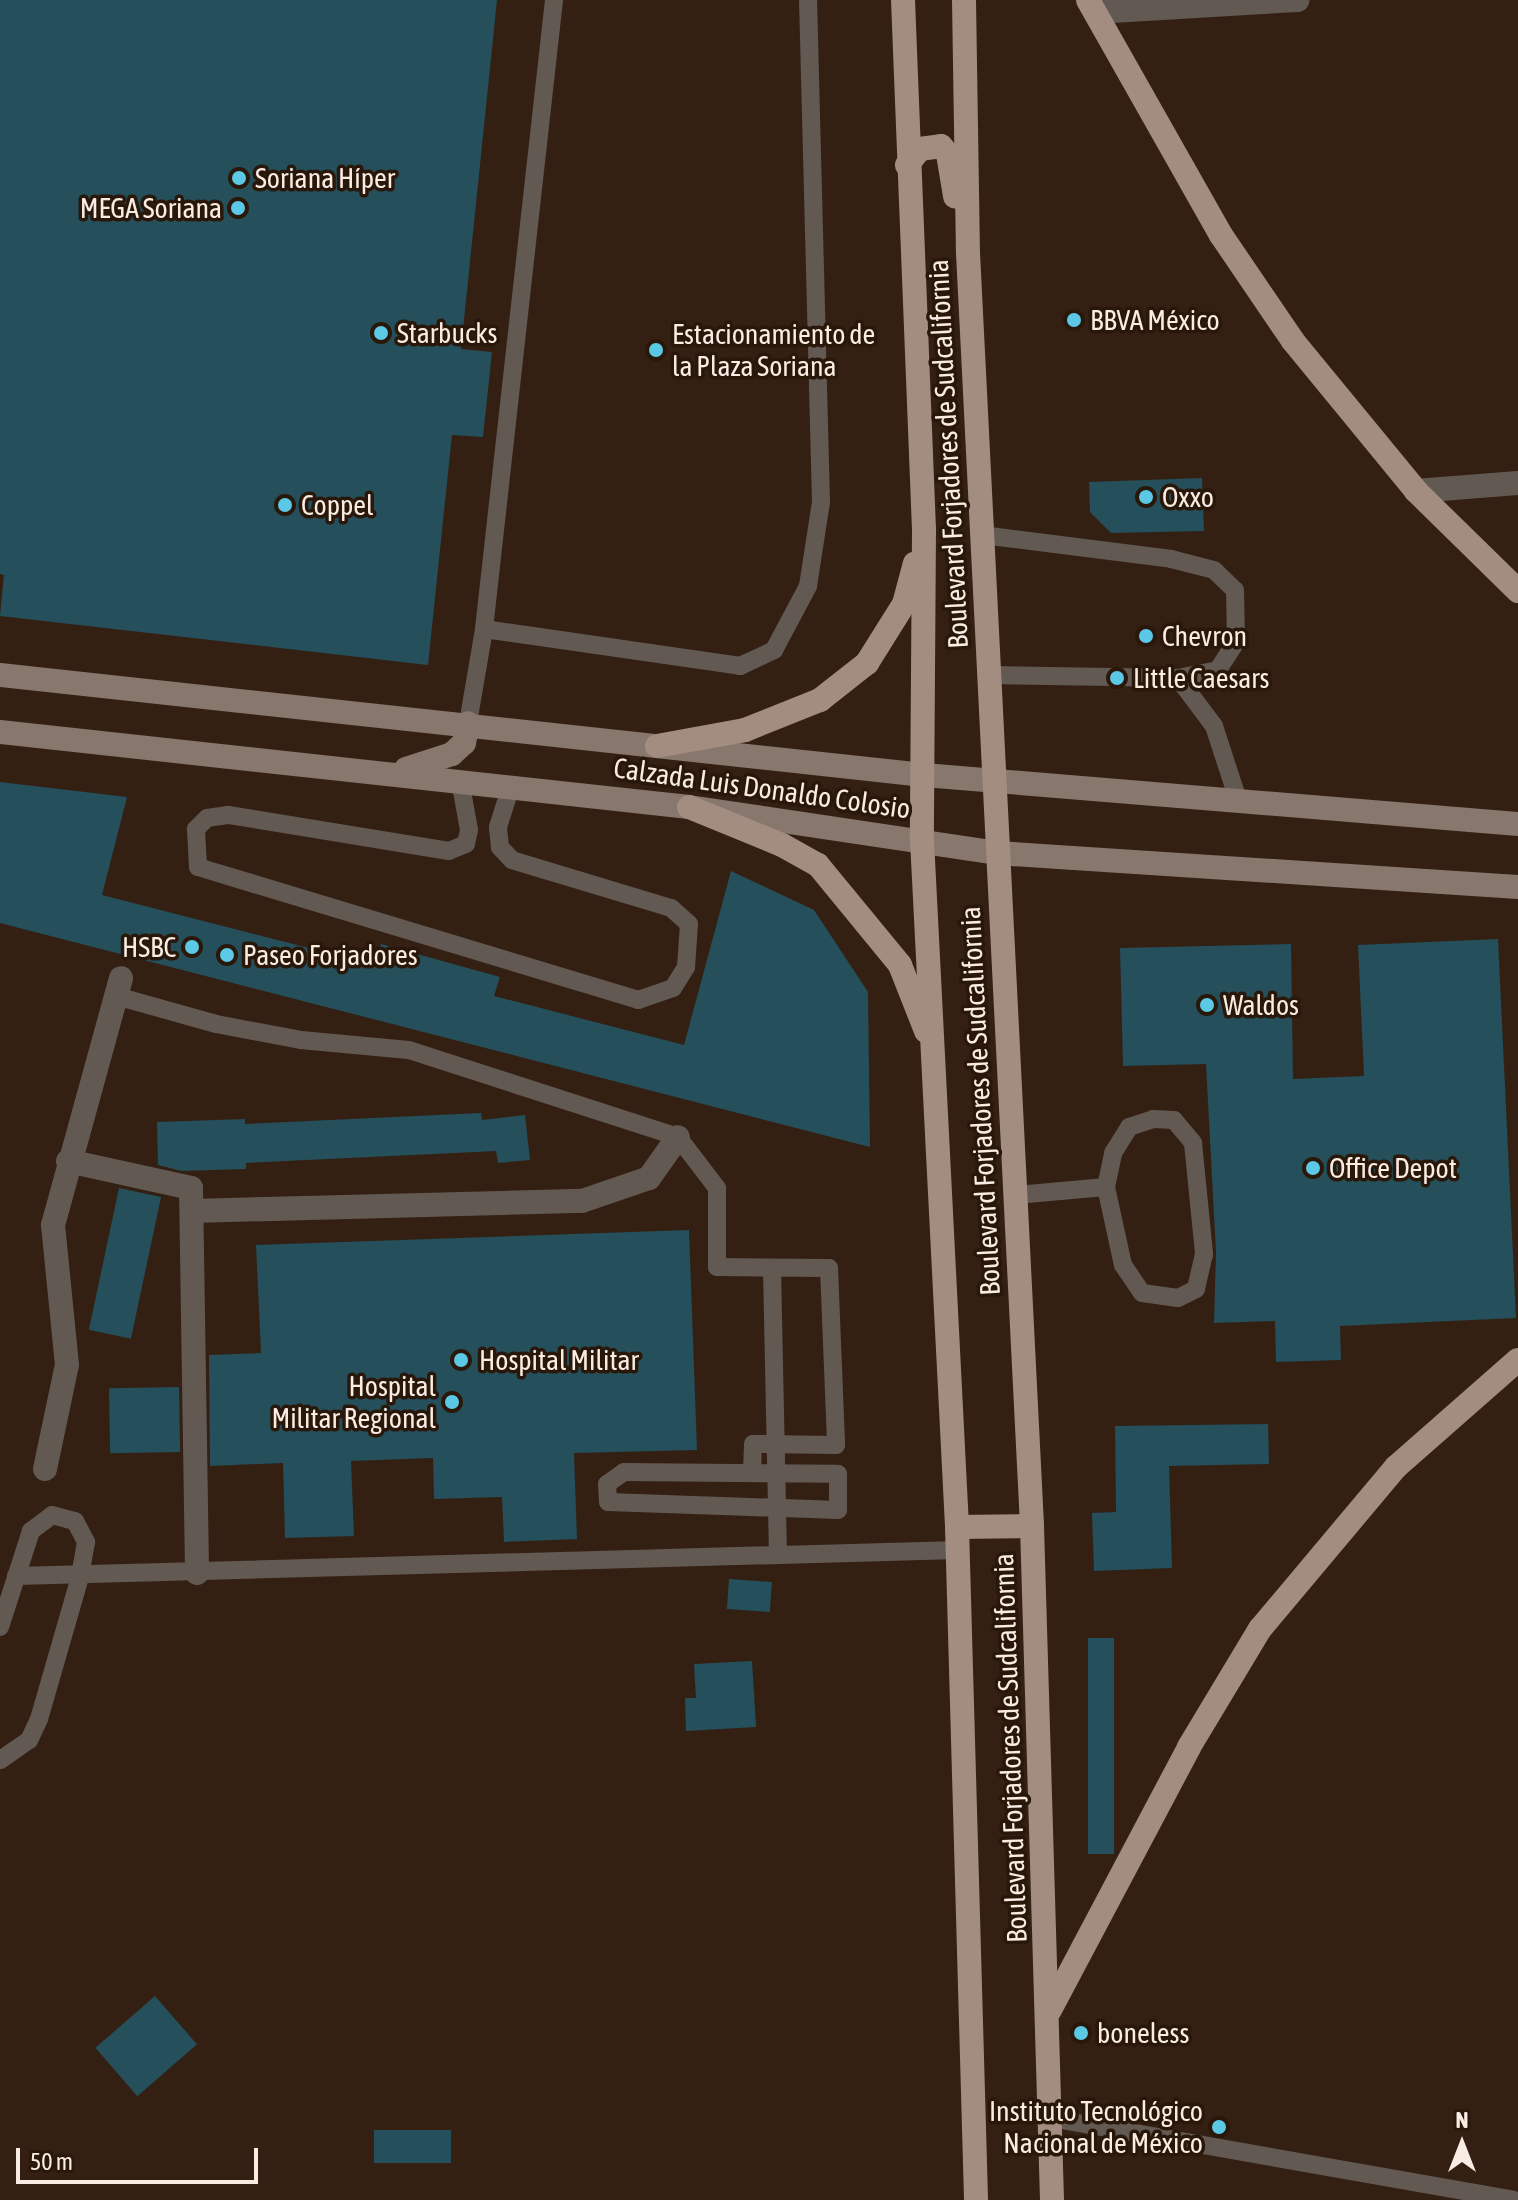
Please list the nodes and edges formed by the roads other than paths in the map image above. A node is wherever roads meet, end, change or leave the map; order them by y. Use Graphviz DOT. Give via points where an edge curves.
graph roads {
  1 [pos="554,0"];
  2 [pos="808,0"];
  3 [pos="903,0"];
  4 [pos="964,0"];
  5 [pos="1298,0"];
  6 [pos="1092,6"];
  7 [pos="907,165"];
  8 [pos="968,253"];
  9 [pos="1518,483"];
  10 [pos="1416,491"];
  11 [pos="924,530"];
  12 [pos="982,535"];
  13 [pos="1518,591"];
  14 [pos="484,629"];
  15 [pos="0,675"];
  16 [pos="989,675"];
  17 [pos="1178,678"];
  18 [pos="468,723"];
  19 [pos="0,732"];
  20 [pos="657,746"];
  21 [pos="392,772"];
  22 [pos="924,775"];
  23 [pos="460,780"];
  24 [pos="994,782"];
  25 [pos="511,786"];
  26 [pos="1239,803"];
  27 [pos="689,807"];
  28 [pos="1518,824"];
  29 [pos="922,840"];
  30 [pos="997,853"];
  31 [pos="1518,887"];
  32 [pos="118,987"];
  33 [pos="934,1051"];
  34 [pos="678,1137"];
  35 [pos="68,1161"];
  36 [pos="1106,1187"];
  37 [pos="1015,1195"];
  38 [pos="192,1211"];
  39 [pos="772,1269"];
  40 [pos="1518,1360"];
  41 [pos="776,1444"];
  42 [pos="45,1469"];
  43 [pos="752,1473"];
  44 [pos="776,1473"];
  45 [pos="777,1507"];
  46 [pos="1032,1526"];
  47 [pos="958,1539"];
  48 [pos="778,1555"];
  49 [pos="197,1573"];
  50 [pos="16,1576"];
  51 [pos="80,1577"];
  52 [pos="0,1627"];
  53 [pos="0,1760"];
  54 [pos="1049,2012"];
  55 [pos="1050,2118"];
  56 [pos="976,2200"];
  57 [pos="1052,2200"];
  58 [pos="1513,2200"];
  1 -- 14 [label="lane"];
  2 -- 14 [label="lane" via="821,502 808,586 774,650 740,666"];
  3 -- 7 [label="main road, Boulevard Forjadores de Sudcalifornia"];
  4 -- 8 [label="main road, Boulevard Forjadores de Sudcalifornia"];
  5 -- 6 [label="street"];
  6 -- 10 [label="main road" via="1221,235 1293,341"];
  7 -- 8 [label="main road" via="929,145 941,146 948,154"];
  7 -- 11 [label="main road, Boulevard Forjadores de Sudcalifornia"];
  8 -- 12 [label="main road, Boulevard Forjadores de Sudcalifornia"];
  9 -- 10 [label="street"];
  10 -- 13 [label="main road"];
  11 -- 20 [label="main road" via="904,604 867,663 832,691 745,730"];
  11 -- 22 [label="main road, Boulevard Forjadores de Sudcalifornia"];
  12 -- 16 [label="main road, Boulevard Forjadores de Sudcalifornia"];
  12 -- 17 [label="lane" via="1171,559 1214,570 1235,590 1236,642 1218,670"];
  14 -- 18 [label="lane"];
  15 -- 18 [label="main road, Calzada Luis Donaldo Colosio"];
  16 -- 17 [label="lane"];
  16 -- 24 [label="main road, Boulevard Forjadores de Sudcalifornia"];
  17 -- 26 [label="lane" via="1214,726"];
  18 -- 20 [label="main road, Calzada Luis Donaldo Colosio"];
  18 -- 21 [label="main road" via="464,743 452,754"];
  19 -- 21 [label="main road, Calzada Luis Donaldo Colosio"];
  20 -- 22 [label="main road, Calzada Luis Donaldo Colosio"];
  21 -- 23 [label="main road, Calzada Luis Donaldo Colosio"];
  22 -- 24 [label="main road, Calzada Luis Donaldo Colosio"];
  22 -- 29 [label="main road, Boulevard Forjadores de Sudcalifornia"];
  23 -- 25 [label="main road, Calzada Luis Donaldo Colosio"];
  23 -- 25 [label="lane" via="469,830 466,844 449,851 228,815 207,818 196,829 198,867 638,1000 673,988 686,967 689,924 671,908 512,860 500,847 498,827"];
  24 -- 26 [label="main road, Calzada Luis Donaldo Colosio"];
  24 -- 30 [label="main road, Boulevard Forjadores de Sudcalifornia"];
  25 -- 27 [label="main road, Calzada Luis Donaldo Colosio"];
  26 -- 28 [label="main road, Calzada Luis Donaldo Colosio"];
  27 -- 29 [label="main road, Calzada Luis Donaldo Colosio"];
  27 -- 33 [label="main road" via="818,865 900,965"];
  29 -- 30 [label="main road, Calzada Luis Donaldo Colosio"];
  29 -- 33 [label="main road, Boulevard Forjadores de Sudcalifornia"];
  30 -- 31 [label="main road, Calzada Luis Donaldo Colosio"];
  30 -- 37 [label="main road, Boulevard Forjadores de Sudcalifornia"];
  32 -- 34 [label="lane" via="216,1024 301,1040 409,1050"];
  32 -- 35 [label="street"];
  33 -- 47 [label="main road, Boulevard Forjadores de Sudcalifornia"];
  34 -- 38 [label="street" via="649,1178 582,1201"];
  34 -- 39 [label="lane" via="717,1188 717,1267"];
  35 -- 38 [label="street" via="191,1188"];
  35 -- 42 [label="street" via="53,1225 67,1365"];
  36 -- 36 [label="lane" via="1113,1153 1129,1127 1153,1119 1174,1120 1193,1143 1204,1254 1196,1289 1178,1298 1142,1293 1123,1265"];
  36 -- 37 [label="lane"];
  37 -- 46 [label="main road, Boulevard Forjadores de Sudcalifornia"];
  38 -- 49 [label="street"];
  39 -- 41 [label="lane"];
  39 -- 41 [label="lane" via="829,1268 836,1445"];
  40 -- 54 [label="main road" via="1396,1467 1260,1629 1189,1747"];
  41 -- 43 [label="lane" via="753,1444"];
  41 -- 44 [label="lane"];
  43 -- 44 [label="lane"];
  43 -- 45 [label="lane" via="624,1472 607,1484 608,1502"];
  44 -- 45 [label="lane"];
  44 -- 45 [label="lane" via="838,1474 838,1510"];
  45 -- 48 [label="lane"];
  46 -- 47 [label="main road"];
  46 -- 54 [label="main road, Boulevard Forjadores de Sudcalifornia"];
  47 -- 48 [label="lane"];
  47 -- 56 [label="main road, Boulevard Forjadores de Sudcalifornia"];
  48 -- 49 [label="lane"];
  49 -- 51 [label="lane"];
  50 -- 51 [label="lane"];
  50 -- 51 [label="lane" via="31,1531 52,1515 75,1521 86,1542"];
  50 -- 52 [label="lane"];
  51 -- 53 [label="lane" via="39,1719 29,1740"];
  54 -- 55 [label="main road, Boulevard Forjadores de Sudcalifornia"];
  55 -- 57 [label="main road, Boulevard Forjadores de Sudcalifornia"];
  55 -- 58 [label="lane"];
}
